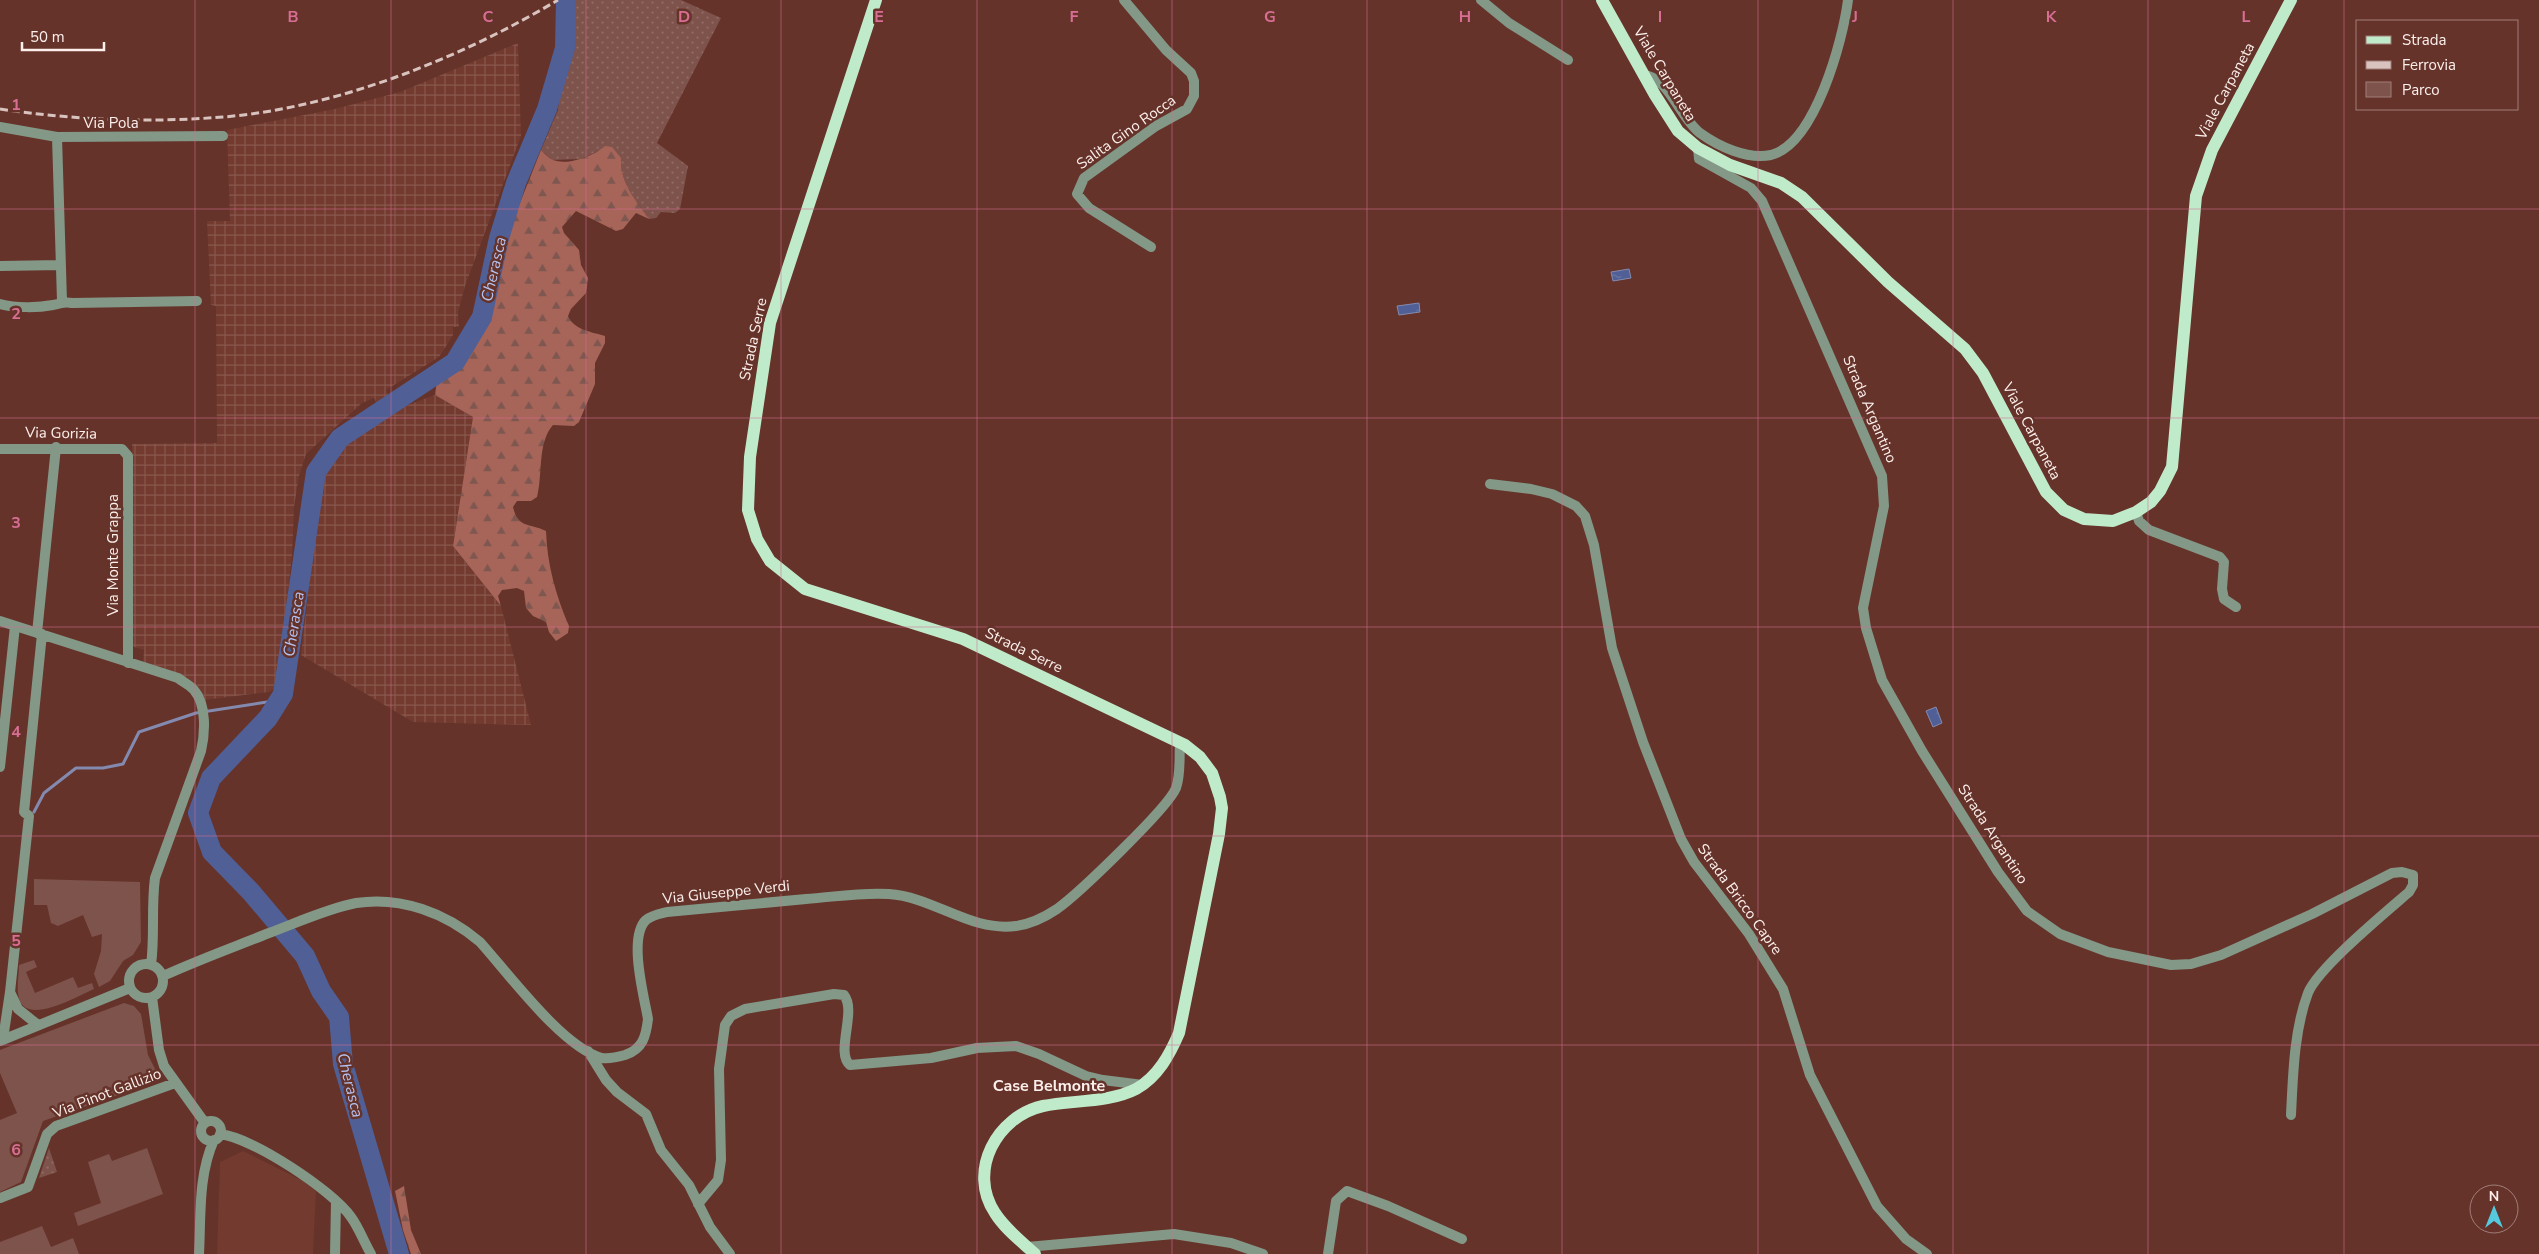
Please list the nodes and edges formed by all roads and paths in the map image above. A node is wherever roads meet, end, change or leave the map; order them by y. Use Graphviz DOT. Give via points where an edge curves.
graph roads {
  1 [pos="876,0"];
  2 [pos="1124,0"];
  3 [pos="1481,0"];
  4 [pos="1602,0"];
  5 [pos="1848,0"];
  6 [pos="2291,0"];
  7 [pos="1568,60"];
  8 [pos="1644,75"];
  9 [pos="0,128"];
  10 [pos="223,136"];
  11 [pos="57,137"];
  12 [pos="1698,148"];
  13 [pos="1151,247"];
  14 [pos="61,265"];
  15 [pos="0,266"];
  16 [pos="62,301"];
  17 [pos="198,301"];
  18 [pos="0,304"];
  19 [pos="0,448"];
  20 [pos="56,448"];
  21 [pos="122,450"];
  22 [pos="1490,484"];
  23 [pos="2136,512"];
  24 [pos="2236,607"];
  25 [pos="0,621"];
  26 [pos="15,626"];
  27 [pos="39,633"];
  28 [pos="128,663"];
  29 [pos="1180,743"];
  30 [pos="0,767"];
  31 [pos="151,965"];
  32 [pos="163,976"];
  33 [pos="130,988"];
  34 [pos="10,992"];
  35 [pos="152,997"];
  36 [pos="38,1025"];
  37 [pos="1,1040"];
  38 [pos="588,1051"];
  39 [pos="175,1083"];
  40 [pos="1143,1085"];
  41 [pos="2291,1114"];
  42 [pos="205,1123"];
  43 [pos="217,1137"];
  44 [pos="0,1198"];
  45 [pos="336,1201"];
  46 [pos="698,1204"];
  47 [pos="1462,1239"];
  48 [pos="1031,1250"];
  49 [pos="199,1254"];
  50 [pos="335,1254"];
  51 [pos="371,1254"];
  52 [pos="730,1254"];
  53 [pos="1263,1254"];
  54 [pos="1328,1254"];
  55 [pos="1927,1254"];
  1 -- 29 [label="main road, Strada Serre" via="770,323 750,457 748,510 757,539 770,561 805,589 963,639"];
  2 -- 13 [label="street, Salita Gino Rocca" via="1166,50 1191,73 1194,96 1187,109 1156,126 1084,178 1077,194 1089,208"];
  3 -- 7 [label="street" via="1509,23"];
  4 -- 8 [label="main road, Viale Carpaneta"];
  5 -- 8 [label="street" via="1844,26 1809,122 1781,151 1752,156 1734,151 1698,132 1680,112 1660,80"];
  6 -- 23 [label="main road, Viale Carpaneta" via="2212,150 2196,196 2172,467 2160,491"];
  8 -- 12 [label="main road, Viale Carpaneta" via="1678,130"];
  9 -- 11 [label="street, Via Pola"];
  10 -- 11 [label="street, Via Pola"];
  11 -- 14 [label="street"];
  12 -- 23 [label="main road, Viale Carpaneta" via="1781,184 1802,197 1888,282 1965,348 1983,373 2046,492 2064,510 2084,519 2113,521"];
  12 -- 41 [label="street, Strada Argantino" via="1699,159 1751,188 1762,201 1882,476 1884,506 1863,608 1882,680 1922,751 1998,872 2027,911 2060,934 2108,952 2171,965 2191,964 2221,955 2392,873 2413,875 2409,892 2321,974 2309,992 2300,1022"];
  14 -- 15 [label="street"];
  14 -- 16 [label="street"];
  16 -- 17 [label="street"];
  16 -- 18 [label="street" via="54,305"];
  19 -- 20 [label="street, Via Gorizia"];
  20 -- 21 [label="street, Via Gorizia"];
  20 -- 27 [label="street"];
  21 -- 28 [label="street, Via Monte Grappa" via="128,456"];
  22 -- 55 [label="street, Strada Bricco Capre" via="1552,494 1576,506 1585,516 1594,546 1615,656 1643,742 1681,839 1694,862 1750,934 1770,966 1782,989 1810,1075 1877,1206 1906,1239"];
  23 -- 24 [label="street" via="2139,521 2149,530 2220,557 2224,562 2224,599"];
  25 -- 26 [label="street"];
  26 -- 27 [label="street"];
  26 -- 30 [label="street"];
  27 -- 28 [label="street"];
  27 -- 34 [label="street" via="24,812 30,816"];
  28 -- 31 [label="street" via="178,678 194,690 202,712 204,738 154,878"];
  29 -- 38 [label="street, Via Giuseppe Verdi" via="1178,779 1171,797 1072,896 1046,917 1017,926 989,926 922,900 876,894 653,915 645,921 637,937 648,1019 643,1042 635,1051 612,1058 603,1058"];
  29 -- 40 [label="main road, Strada Serre" via="1200,757 1212,773 1220,796 1221,823 1180,1033 1169,1058"];
  31 -- 32 [label="street"];
  31 -- 33 [label="street" via="141,965 133,972"];
  32 -- 35 [label="street" via="161,990"];
  32 -- 38 [label="street, Via Giuseppe Verdi" via="303,921 362,903 400,904 435,913 466,930 572,1041"];
  33 -- 35 [label="street" via="142,997"];
  33 -- 36 [label="street"];
  34 -- 36 [label="street" via="18,1009"];
  34 -- 37 [label="street"];
  35 -- 39 [label="street" via="159,1050"];
  36 -- 37 [label="street"];
  38 -- 46 [label="street" via="611,1086 646,1114 661,1150 689,1185"];
  39 -- 42 [label="street"];
  39 -- 44 [label="street, Via Pinot Gallizio" via="56,1126 47,1134 28,1187"];
  40 -- 46 [label="street" via="1086,1076 1016,1046 977,1048 931,1058 850,1064 845,1056 849,1005 844,996 834,994 745,1009 731,1016 725,1024 719,1069 722,1160 718,1180"];
  40 -- 48 [label="main road, Strada Serre" via="1119,1095 1042,1106 1020,1114 1002,1128 984,1168 986,1191 994,1212"];
  42 -- 43 [label="street" via="217,1123 220,1128"];
  42 -- 43 [label="street" via="201,1134 207,1140"];
  43 -- 45 [label="street" via="242,1140 326,1190"];
  43 -- 49 [label="street" via="207,1155 204,1173"];
  45 -- 50 [label="street"];
  45 -- 51 [label="street" via="350,1217"];
  46 -- 52 [label="street"];
  47 -- 54 [label="street" via="1347,1191 1336,1201"];
  48 -- 53 [label="street" via="1174,1234 1230,1243"];
}
